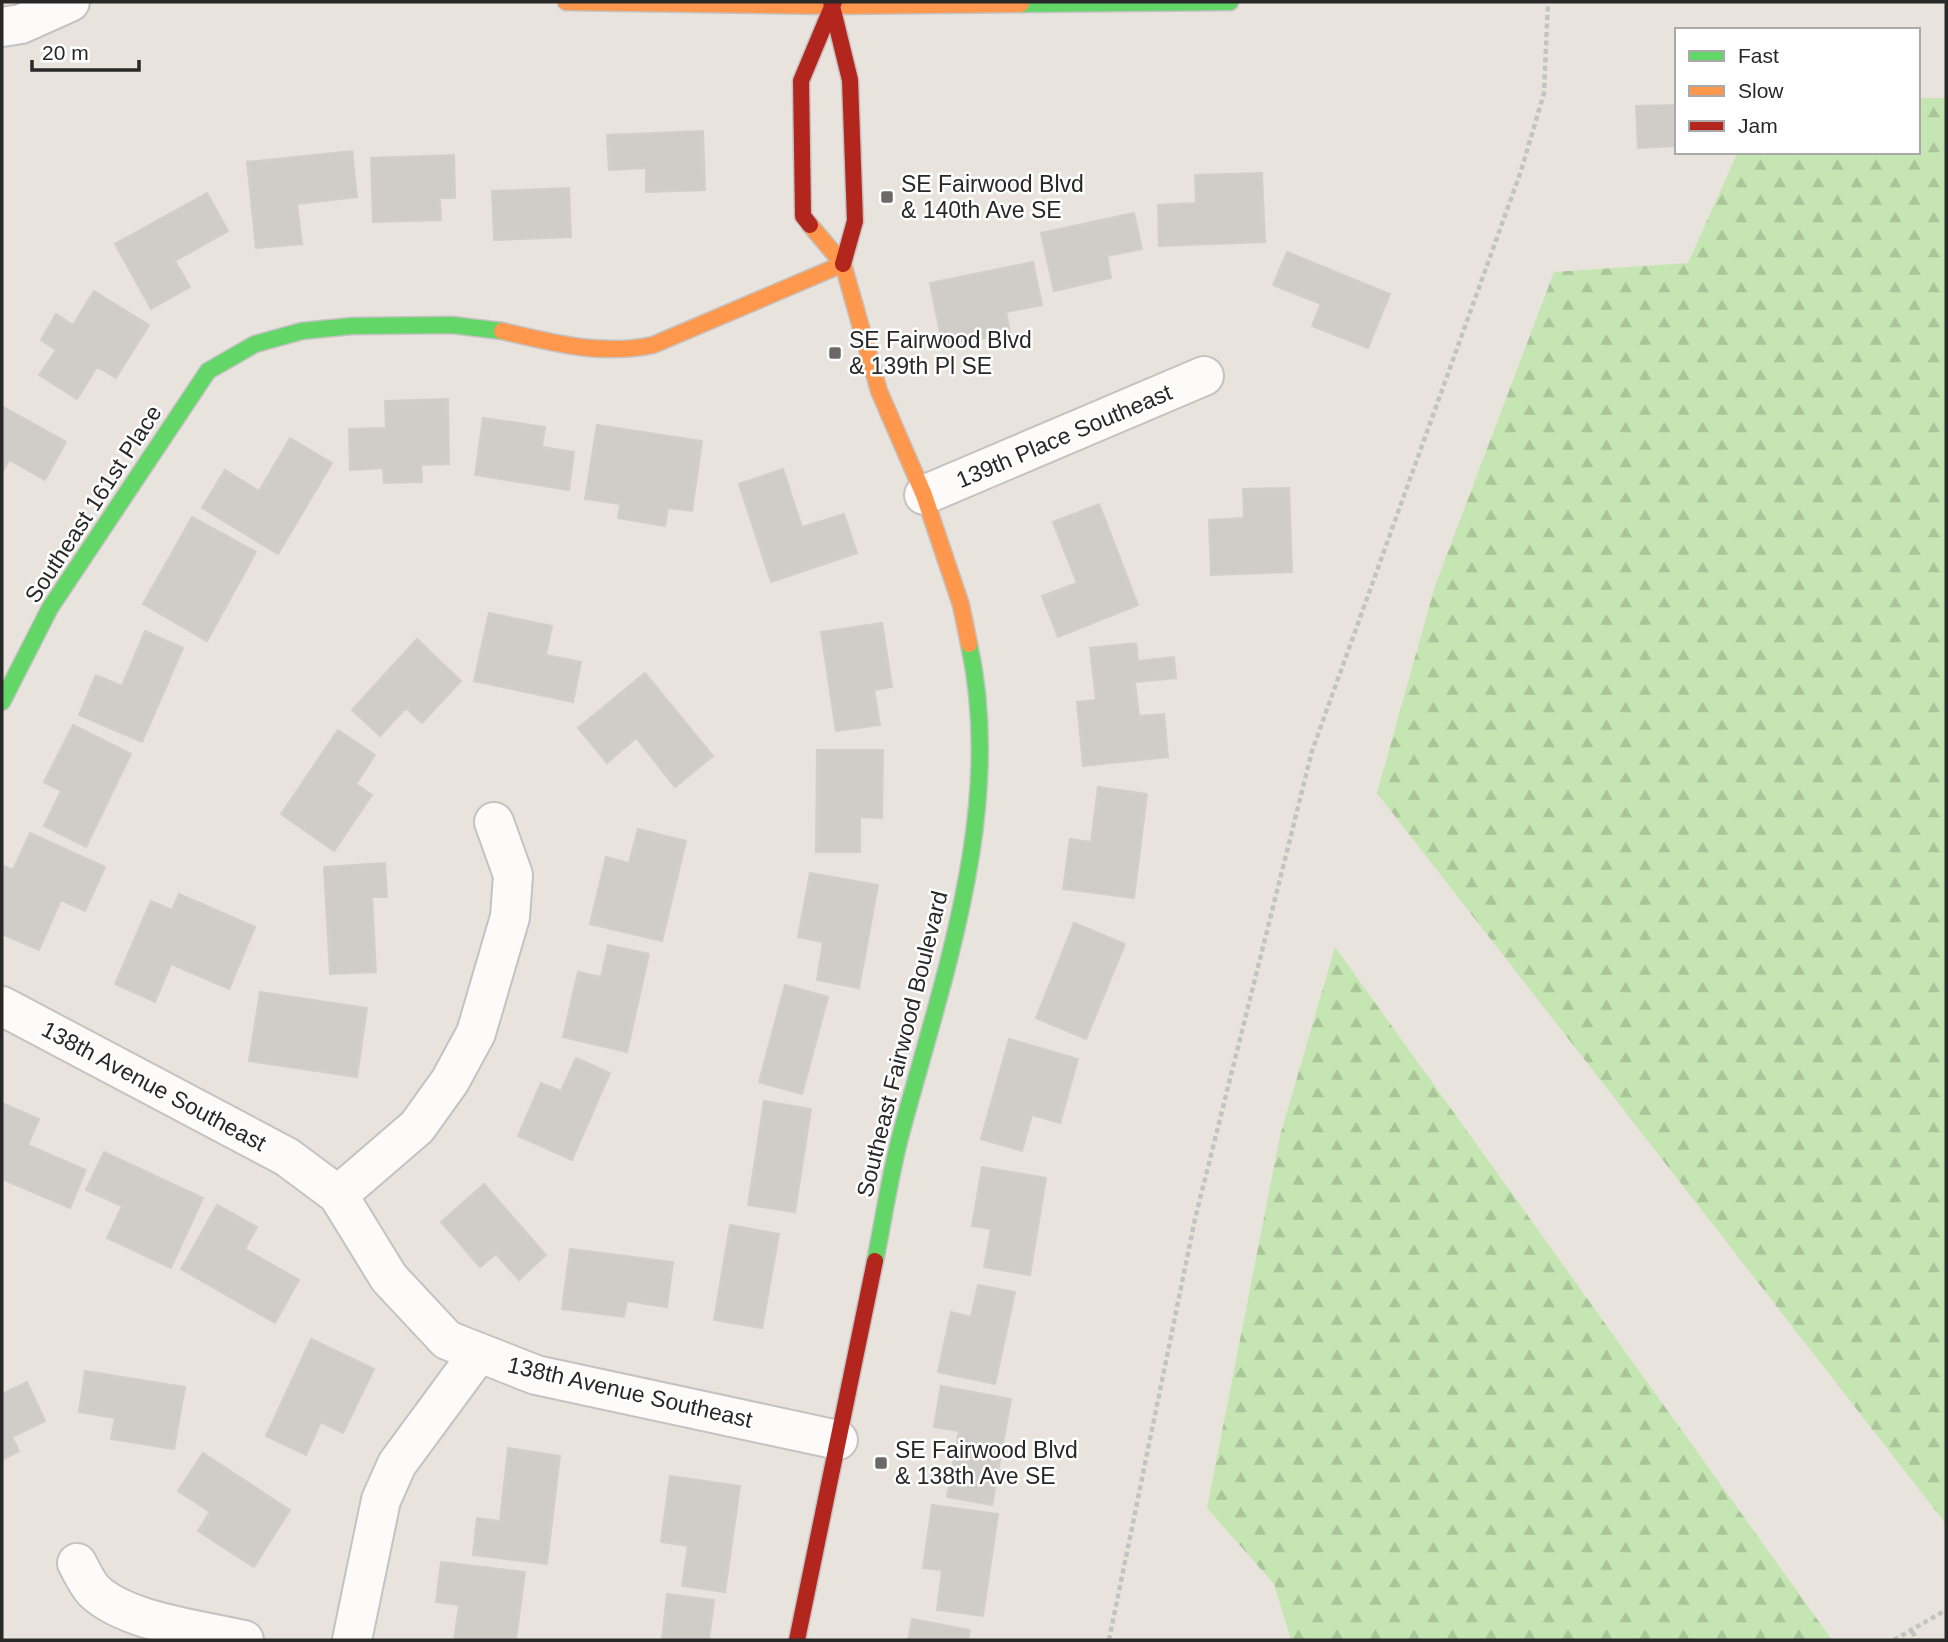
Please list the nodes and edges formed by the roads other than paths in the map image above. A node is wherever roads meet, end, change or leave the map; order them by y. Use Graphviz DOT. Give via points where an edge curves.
graph roads {
  1 [pos="70,2"];
  2 [pos="566,2"];
  3 [pos="1230,2"];
  4 [pos="832,3"];
  5 [pos="2,27"];
  6 [pos="843,264"];
  7 [pos="1204,376"];
  8 [pos="924,495"];
  9 [pos="2,702"];
  10 [pos="494,822"];
  11 [pos="2,1006"];
  12 [pos="338,1195"];
  13 [pos="478,1354"];
  14 [pos="838,1440"];
  15 [pos="77,1563"];
  16 [pos="244,1640"];
  17 [pos="352,1640"];
  18 [pos="797,1640"];
  1 -- 5 [label="street" via="21,24"];
  2 -- 4 [label="street"];
  3 -- 4 [label="street"];
  4 -- 6 [label="street" via="850,80 855,221"];
  4 -- 6 [label="street, Southeast Fairwood Boulevard" via="801,81 803,216"];
  6 -- 8 [label="street, Southeast Fairwood Boulevard" via="879,391"];
  6 -- 9 [label="street, Southeast 161st Place" via="631,351 575,348 479,327 322,326 290,331 231,353 208,371 50,608"];
  7 -- 8 [label="street, 139th Place Southeast"];
  8 -- 14 [label="street, Southeast Fairwood Boulevard" via="961,605 975,669 978,792 946,978 901,1133"];
  10 -- 12 [label="street" via="513,876 510,917 476,1033 450,1082 417,1127"];
  11 -- 12 [label="street, 138th Avenue Southeast" via="287,1157"];
  12 -- 13 [label="street, 138th Avenue Southeast" via="389,1278 413,1306 447,1340"];
  13 -- 14 [label="street, 138th Avenue Southeast" via="536,1375"];
  13 -- 17 [label="street" via="397,1464 386,1488"];
  14 -- 18 [label="street, Southeast Fairwood Boulevard"];
  15 -- 16 [label="street" via="94,1590 115,1604 144,1617"];
}
